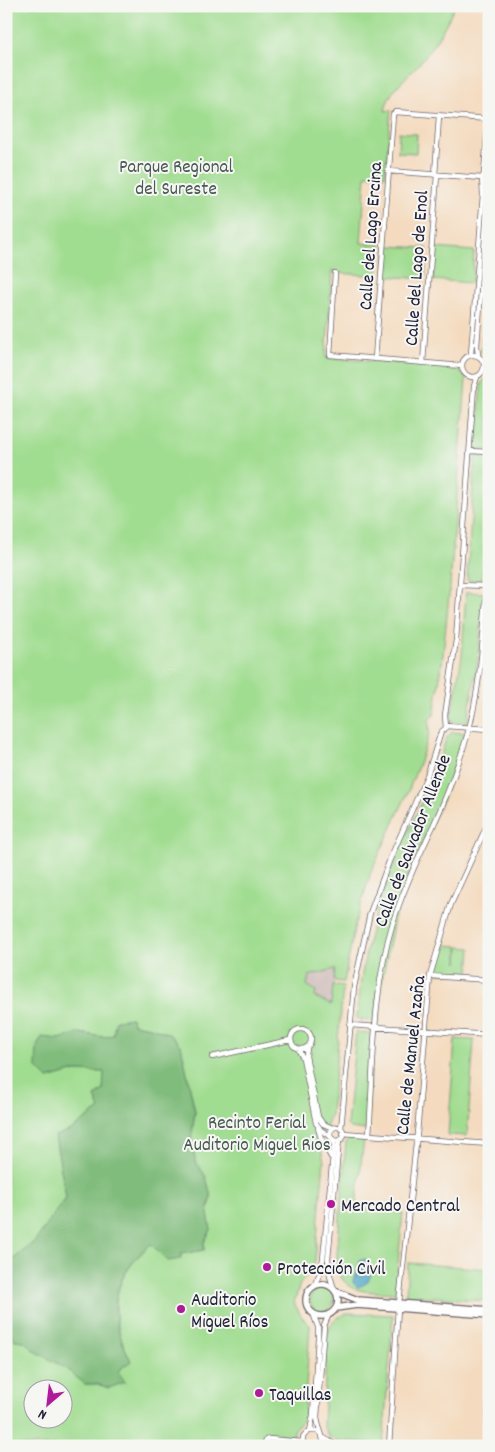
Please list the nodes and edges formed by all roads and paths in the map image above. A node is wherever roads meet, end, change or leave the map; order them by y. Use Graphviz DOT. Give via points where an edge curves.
graph roads {
  1 [pos="489,108"];
  2 [pos="439,116"];
  3 [pos="488,119"];
  4 [pos="388,171"];
  5 [pos="436,175"];
  6 [pos="486,179"];
  7 [pos="486,256"];
  8 [pos="335,273"];
  9 [pos="482,280"];
  10 [pos="489,280"];
  11 [pos="471,354"];
  12 [pos="478,355"];
  13 [pos="375,359"];
  14 [pos="423,363"];
  15 [pos="487,363"];
  16 [pos="462,366"];
  17 [pos="487,369"];
  18 [pos="477,377"];
  19 [pos="470,451"];
  20 [pos="489,452"];
  21 [pos="489,536"];
  22 [pos="460,585"];
  23 [pos="487,586"];
  24 [pos="446,726"];
  25 [pos="469,728"];
  26 [pos="489,729"];
  27 [pos="489,821"];
  28 [pos="430,976"];
  29 [pos="489,980"];
  30 [pos="350,1026"];
  31 [pos="375,1027"];
  32 [pos="424,1031"];
  33 [pos="489,1035"];
  34 [pos="290,1040"];
  35 [pos="307,1047"];
  36 [pos="298,1049"];
  37 [pos="212,1057"];
  38 [pos="318,1126"];
  39 [pos="333,1128"];
  40 [pos="342,1131"];
  41 [pos="369,1135"];
  42 [pos="332,1138"];
  43 [pos="416,1139"];
  44 [pos="339,1140"];
  45 [pos="489,1144"];
  46 [pos="332,1159"];
  47 [pos="314,1286"];
  48 [pos="335,1290"];
  49 [pos="399,1305"];
  50 [pos="336,1308"];
  51 [pos="489,1310"];
  52 [pos="314,1313"];
  53 [pos="329,1314"];
  54 [pos="489,1315"];
  55 [pos="489,1401"];
  56 [pos="310,1431"];
  57 [pos="320,1433"];
  58 [pos="324,1438"];
  59 [pos="303,1444"];
  60 [pos="335,1445"];
  61 [pos="263,1446"];
  62 [pos="323,1446"];
  63 [pos="345,1446"];
  64 [pos="389,1446"];
  65 [pos="486,1446"];
  1 -- 3 [label="street"];
  2 -- 3 [label="street"];
  2 -- 4 [label="street, Calle del Lago Ercina" via="393,114"];
  2 -- 5 [label="street, Calle del Lago de Enol"];
  3 -- 6 [label="street"];
  4 -- 5 [label="street"];
  4 -- 13 [label="street, Calle del Lago Ercina"];
  5 -- 6 [label="street"];
  5 -- 14 [label="street, Calle del Lago de Enol"];
  6 -- 7 [label="street"];
  6 -- 11 [label="street"];
  7 -- 9 [label="street"];
  8 -- 13 [label="street" via="330,355"];
  9 -- 10 [label="street"];
  9 -- 12 [label="street"];
  11 -- 12 [label="street"];
  11 -- 16 [label="street" via="463,360"];
  12 -- 15 [label="street"];
  13 -- 14 [label="street"];
  14 -- 16 [label="street"];
  15 -- 17 [label="street"];
  16 -- 18 [label="street" via="467,375"];
  17 -- 18 [label="street"];
  18 -- 19 [label="street"];
  19 -- 20 [label="street"];
  19 -- 22 [label="street"];
  21 -- 23 [label="street, Calle de Salvador Allende"];
  22 -- 23 [label="street"];
  22 -- 24 [label="street"];
  23 -- 25 [label="street, Calle de Salvador Allende"];
  24 -- 25 [label="street"];
  24 -- 30 [label="street" via="370,913 357,967"];
  25 -- 26 [label="street"];
  25 -- 31 [label="street, Calle de Salvador Allende" via="453,778 393,922 378,991"];
  27 -- 28 [label="street, Calle de Manuel Azaña" via="451,904"];
  28 -- 29 [label="street"];
  28 -- 32 [label="street, Calle de Manuel Azaña"];
  30 -- 31 [label="street"];
  30 -- 40 [label="street"];
  31 -- 32 [label="street"];
  31 -- 41 [label="street, Calle de Salvador Allende"];
  32 -- 33 [label="street"];
  32 -- 43 [label="street, Calle de Manuel Azaña"];
  34 -- 35 [label="street" via="294,1031 305,1029 311,1038"];
  34 -- 36 [label="street"];
  34 -- 37 [label="street"];
  35 -- 36 [label="street"];
  35 -- 39 [label="street" via="318,1117 323,1124"];
  36 -- 38 [label="street" via="303,1058"];
  38 -- 42 [label="street"];
  38 -- 46 [label="street"];
  39 -- 40 [label="street"];
  39 -- 42 [label="street" via="330,1132"];
  40 -- 41 [label="street"];
  40 -- 44 [label="street"];
  41 -- 43 [label="street"];
  42 -- 44 [label="street"];
  42 -- 46 [label="street"];
  43 -- 45 [label="street"];
  43 -- 49 [label="street, Calle de Manuel Azaña"];
  44 -- 48 [label="street" via="328,1259"];
  46 -- 47 [label="street" via="323,1259"];
  47 -- 48 [label="main road" via="325,1284"];
  47 -- 52 [label="main road" via="306,1301"];
  48 -- 49 [label="main road" via="358,1300"];
  48 -- 50 [label="main road"];
  49 -- 50 [label="main road"];
  49 -- 51 [label="main road"];
  49 -- 54 [label="main road"];
  49 -- 64 [label="street, Calle de Manuel Azaña"];
  50 -- 53 [label="main road"];
  52 -- 53 [label="main road" via="321,1316"];
  52 -- 56 [label="street" via="318,1338"];
  53 -- 57 [label="street" via="324,1326 317,1416"];
  55 -- 65 [label="street"];
  56 -- 57 [label="street"];
  56 -- 59 [label="street" via="305,1434"];
  57 -- 58 [label="street"];
  58 -- 60 [label="street"];
  58 -- 62 [label="street"];
  59 -- 61 [label="street" via="269,1439"];
  60 -- 63 [label="street"];
}
